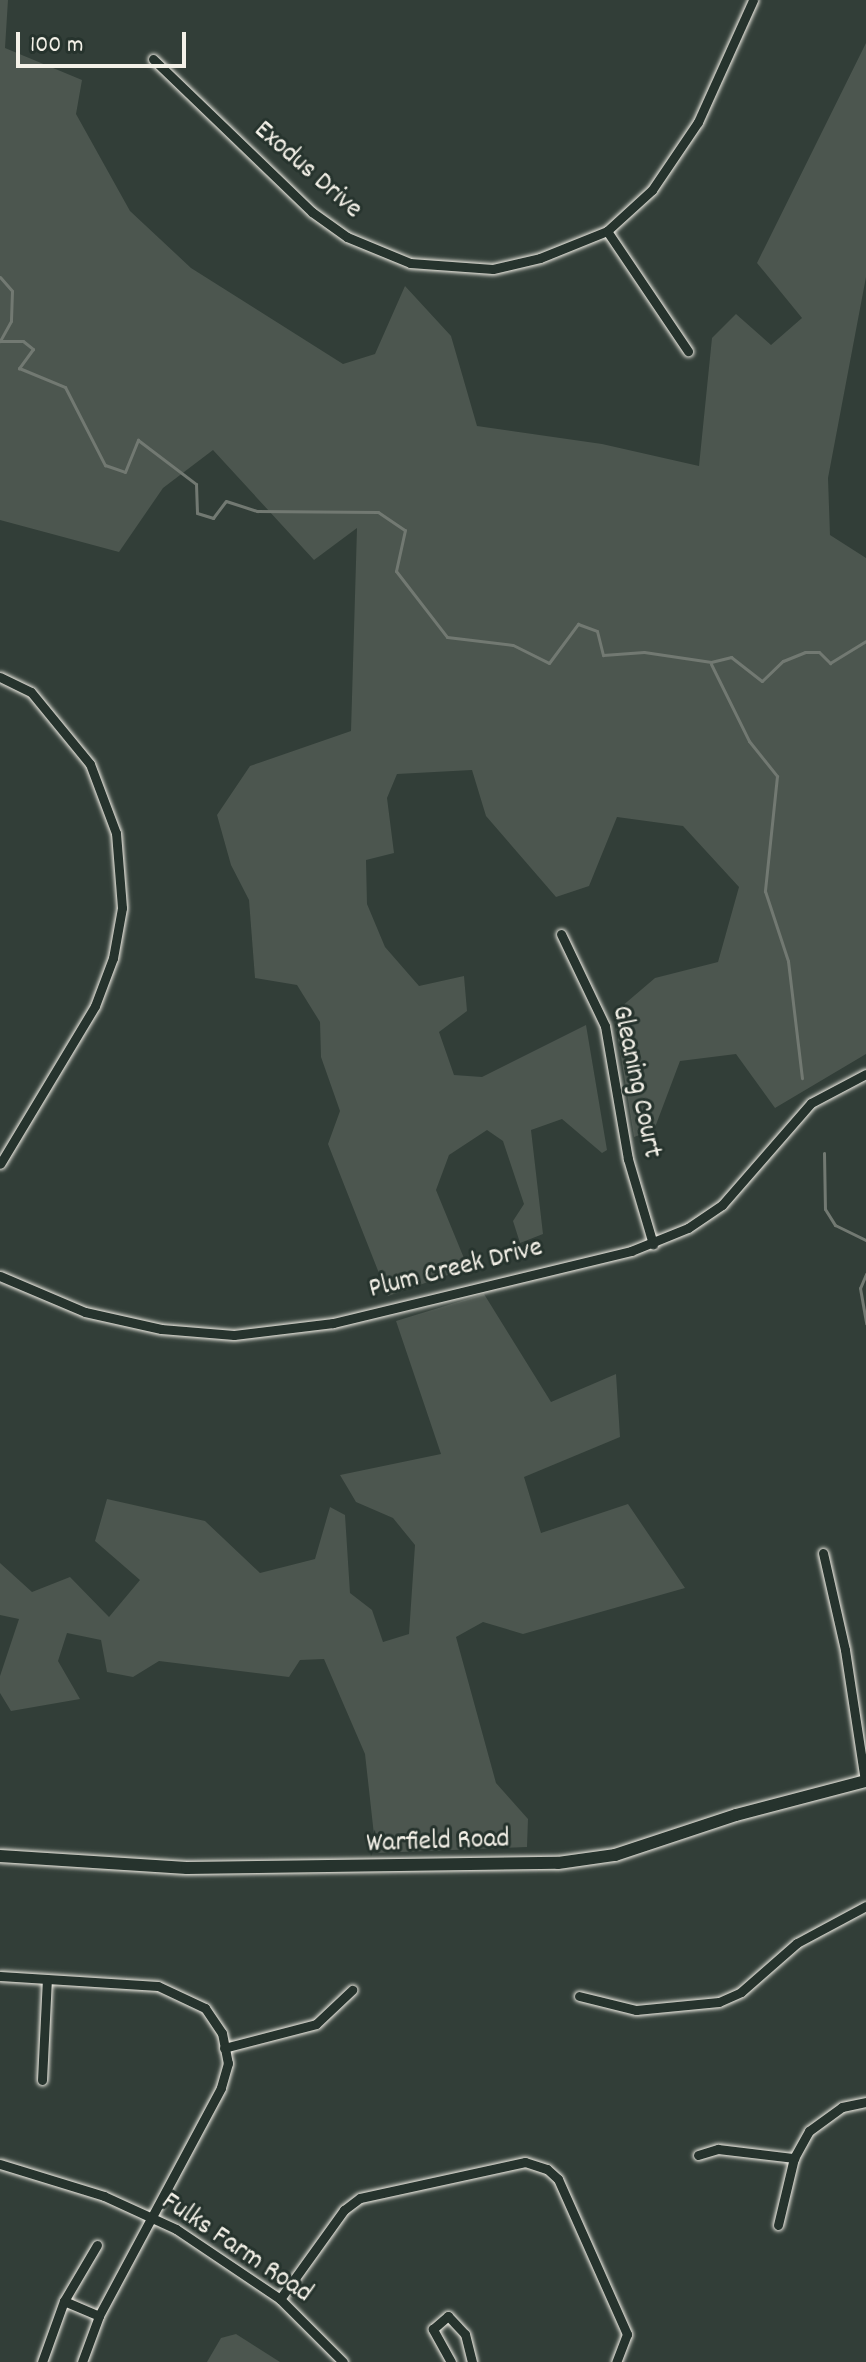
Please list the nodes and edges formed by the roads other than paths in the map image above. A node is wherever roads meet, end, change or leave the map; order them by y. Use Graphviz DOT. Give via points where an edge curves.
graph roads {
  1 [pos="753,0"];
  2 [pos="153,59"];
  3 [pos="607,231"];
  4 [pos="688,351"];
  5 [pos="0,677"];
  6 [pos="561,934"];
  7 [pos="866,1074"];
  8 [pos="0,1164"];
  9 [pos="653,1244"];
  10 [pos="0,1276"];
  11 [pos="823,1553"];
  12 [pos="866,1782"];
  13 [pos="0,1856"];
  14 [pos="866,1906"];
  15 [pos="0,1976"];
  16 [pos="47,1979"];
  17 [pos="352,1990"];
  18 [pos="579,1996"];
  19 [pos="224,2048"];
  20 [pos="42,2080"];
  21 [pos="866,2102"];
  22 [pos="698,2155"];
  23 [pos="794,2158"];
  24 [pos="0,2164"];
  25 [pos="155,2218"];
  26 [pos="778,2225"];
  27 [pos="97,2245"];
  28 [pos="280,2299"];
  29 [pos="64,2301"];
  30 [pos="99,2316"];
  31 [pos="42,2362"];
  32 [pos="82,2362"];
  33 [pos="343,2362"];
  34 [pos="451,2362"];
  35 [pos="472,2362"];
  36 [pos="616,2362"];
  1 -- 3 [label="street, Exodus Drive" via="682,151 652,190"];
  2 -- 3 [label="street, Exodus Drive" via="312,212 373,250 439,267 493,269 540,258"];
  3 -- 4 [label="street"];
  5 -- 8 [label="street" via="31,692 90,764 116,833 122,908 113,958 95,1006"];
  6 -- 9 [label="street, Gleaning Court" via="605,1026 628,1159"];
  7 -- 9 [label="street, Plum Creek Drive" via="811,1103 722,1205"];
  9 -- 10 [label="street, Plum Creek Drive" via="333,1323 234,1335 161,1329 85,1312"];
  11 -- 12 [label="street"];
  12 -- 13 [label="street, Warfield Road" via="724,1818 615,1855 558,1863 248,1868 93,1866"];
  14 -- 18 [label="street" via="797,1943 741,1992 719,2002 636,2010"];
  15 -- 16 [label="street"];
  16 -- 19 [label="street" via="158,1986 188,1996 205,2008 222,2033"];
  16 -- 20 [label="street"];
  17 -- 19 [label="street" via="316,2024"];
  19 -- 25 [label="street" via="228,2063 221,2088"];
  21 -- 23 [label="street" via="823,2118"];
  22 -- 23 [label="street" via="718,2149"];
  23 -- 26 [label="street"];
  24 -- 25 [label="street, Fulks Farm Road"];
  25 -- 28 [label="street, Fulks Farm Road"];
  25 -- 30 [label="street"];
  27 -- 29 [label="street"];
  28 -- 33 [label="street, Fulks Farm Road"];
  28 -- 36 [label="street" via="344,2210 360,2198 525,2162 558,2179 627,2334"];
  29 -- 30 [label="street"];
  29 -- 31 [label="street"];
  30 -- 32 [label="street"];
  34 -- 35 [label="street" via="433,2329 448,2316 465,2334"];
}
